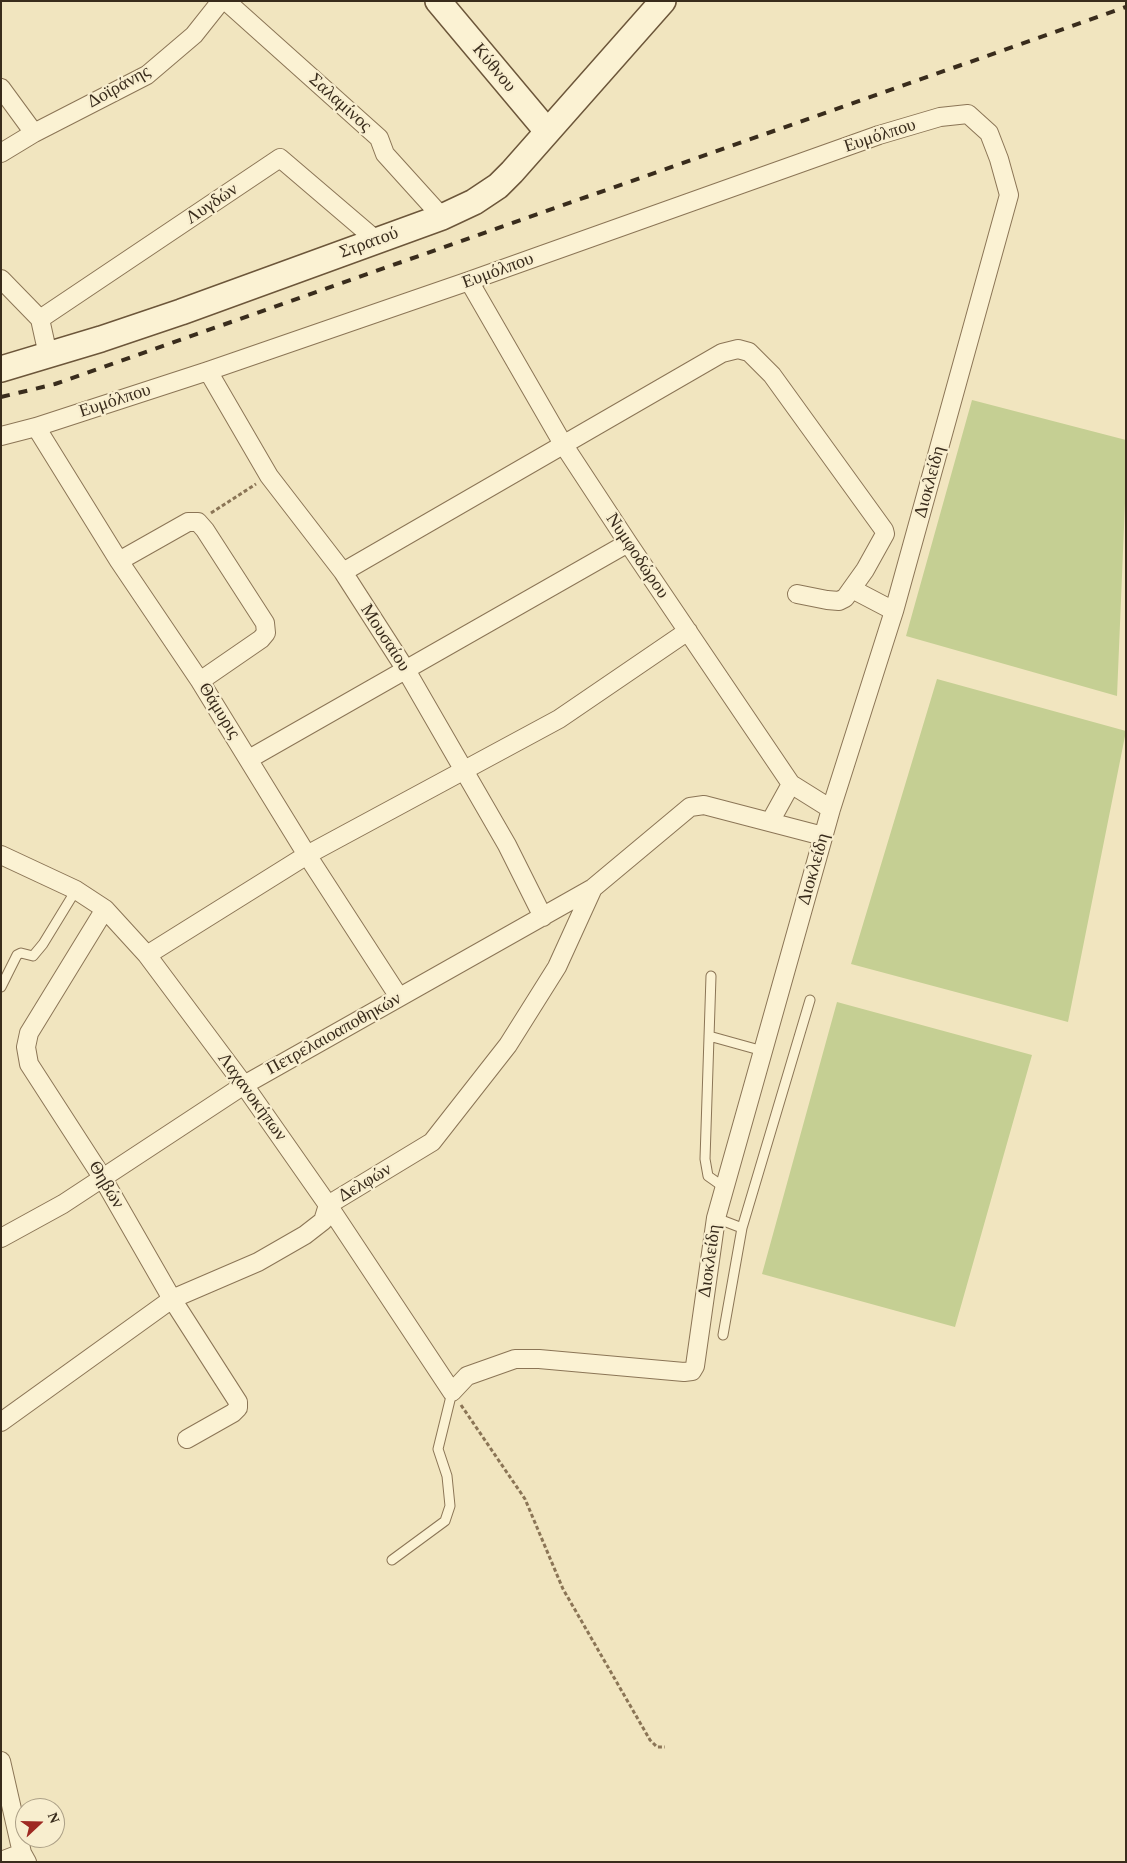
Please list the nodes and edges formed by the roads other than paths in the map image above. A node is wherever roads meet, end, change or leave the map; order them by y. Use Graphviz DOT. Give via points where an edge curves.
graph roads {
  1 [pos="221,1"];
  2 [pos="226,1"];
  3 [pos="663,1"];
  4 [pos="442,3"];
  5 [pos="1,88"];
  6 [pos="546,131"];
  7 [pos="34,133"];
  8 [pos="989,133"];
  9 [pos="1,153"];
  10 [pos="442,217"];
  11 [pos="376,240"];
  12 [pos="1,280"];
  13 [pos="469,281"];
  14 [pos="40,319"];
  15 [pos="48,355"];
  16 [pos="1,369"];
  17 [pos="208,371"];
  18 [pos="36,427"];
  19 [pos="1,436"];
  20 [pos="563,444"];
  21 [pos="628,543"];
  22 [pos="119,561"];
  23 [pos="343,572"];
  24 [pos="852,589"];
  25 [pos="797,594"];
  26 [pos="894,611"];
  27 [pos="688,631"];
  28 [pos="406,670"];
  29 [pos="200,681"];
  30 [pos="249,759"];
  31 [pos="465,770"];
  32 [pos="792,784"];
  33 [pos="831,809"];
  34 [pos="770,822"];
  35 [pos="823,836"];
  36 [pos="1,855"];
  37 [pos="307,855"];
  38 [pos="593,888"];
  39 [pos="76,890"];
  40 [pos="104,909"];
  41 [pos="543,917"];
  42 [pos="147,955"];
  43 [pos="711,976"];
  44 [pos="1,987"];
  45 [pos="400,997"];
  46 [pos="810,1000"];
  47 [pos="709,1036"];
  48 [pos="763,1051"];
  49 [pos="244,1085"];
  50 [pos="102,1177"];
  51 [pos="725,1188"];
  52 [pos="328,1205"];
  53 [pos="716,1218"];
  54 [pos="742,1228"];
  55 [pos="1,1238"];
  56 [pos="172,1299"];
  57 [pos="723,1335"];
  58 [pos="452,1392"];
  59 [pos="1,1422"];
  60 [pos="187,1439"];
  61 [pos="392,1560"];
  62 [pos="1,1761"];
  63 [pos="25,1857"];
  64 [pos="1,1861"];
  1 -- 7 [label="street, Δοϊράνης" via="194,34 147,75"];
  2 -- 10 [label="street, Σαλαμίνος" via="379,138 385,154"];
  3 -- 6 [label="main road, Στρατού"];
  4 -- 6 [label="main road, Κύθνου"];
  5 -- 7 [label="street"];
  6 -- 10 [label="main road, Στρατού" via="498,186"];
  7 -- 9 [label="street, Δοϊράνης"];
  8 -- 13 [label="street, Ευμόλπου" via="968,114 940,117 879,135"];
  8 -- 26 [label="street, Διοκλείδη" via="1009,195"];
  10 -- 11 [label="main road, Στρατού"];
  11 -- 14 [label="street, Λυγδών" via="280,158"];
  11 -- 15 [label="main road, Στρατού" via="181,312"];
  12 -- 14 [label="street"];
  13 -- 17 [label="street, Ευμόλπου"];
  13 -- 20 [label="street, Νυμφοδώρου"];
  14 -- 15 [label="street"];
  15 -- 16 [label="main road, Στρατού"];
  17 -- 18 [label="street, Ευμόλπου"];
  17 -- 23 [label="street, Μουσαίου" via="269,476"];
  18 -- 19 [label="street, Ευμόλπου"];
  18 -- 22 [label="street, Θάμυρις"];
  20 -- 21 [label="street, Νυμφοδώρου"];
  20 -- 23 [label="street"];
  20 -- 24 [label="street" via="722,353 738,349 749,352 772,375 884,530"];
  21 -- 27 [label="street, Νυμφοδώρου"];
  21 -- 28 [label="street"];
  22 -- 29 [label="street, Θάμυρις"];
  22 -- 29 [label="street" via="188,522 198,522 265,623 266,633"];
  23 -- 28 [label="street, Μουσαίου"];
  24 -- 25 [label="street" via="839,601"];
  24 -- 26 [label="street"];
  26 -- 33 [label="street, Διοκλείδη"];
  27 -- 31 [label="street" via="559,719"];
  27 -- 32 [label="street, Νυμφοδώρου"];
  28 -- 30 [label="street"];
  28 -- 31 [label="street, Μουσαίου"];
  29 -- 30 [label="street, Θάμυρις"];
  30 -- 37 [label="street, Θάμυρις"];
  31 -- 37 [label="street"];
  31 -- 41 [label="street, Μουσαίου"];
  32 -- 33 [label="street, Νυμφοδώρου"];
  32 -- 34 [label="street"];
  33 -- 35 [label="street, Διοκλείδη"];
  34 -- 35 [label="street, Πετρελαιοαποθηκών"];
  34 -- 38 [label="street, Πετρελαιοαποθηκών" via="704,805 690,807"];
  35 -- 48 [label="street, Διοκλείδη"];
  36 -- 39 [label="street, Λαχανοκήπων"];
  37 -- 42 [label="street"];
  37 -- 45 [label="street, Θάμυρις"];
  38 -- 41 [label="street, Πετρελαιοαποθηκών"];
  38 -- 52 [label="street, Δελφών" via="557,967 513,1038 432,1142"];
  39 -- 40 [label="street, Λαχανοκήπων"];
  39 -- 44 [label="lane" via="33,956 17,955"];
  40 -- 42 [label="street, Λαχανοκήπων"];
  40 -- 50 [label="street, Θηβών" via="29,1033 26,1046 30,1064"];
  41 -- 45 [label="street, Πετρελαιοαποθηκών"];
  42 -- 49 [label="street, Λαχανοκήπων"];
  43 -- 47 [label="lane"];
  45 -- 49 [label="street, Πετρελαιοαποθηκών"];
  46 -- 54 [label="lane"];
  47 -- 48 [label="lane"];
  47 -- 51 [label="lane" via="705,1159 708,1176"];
  48 -- 51 [label="street, Διοκλείδη"];
  49 -- 50 [label="street, Πετρελαιοαποθηκών"];
  49 -- 52 [label="street, Λαχανοκήπων"];
  50 -- 55 [label="street, Πετρελαιοαποθηκών" via="63,1204"];
  50 -- 56 [label="street, Θηβών"];
  51 -- 53 [label="street, Διοκλείδη"];
  52 -- 56 [label="street, Δελφών" via="323,1221 305,1235 258,1262"];
  52 -- 58 [label="street, Λαχανοκήπων"];
  53 -- 54 [label="lane"];
  53 -- 58 [label="street, Διοκλείδη" via="692,1371 515,1359 468,1376"];
  54 -- 57 [label="lane"];
  56 -- 59 [label="street, Δελφών"];
  56 -- 60 [label="street, Θηβών" via="238,1402 238,1408 232,1413"];
  58 -- 61 [label="lane" via="438,1449 450,1506 445,1521"];
  62 -- 63 [label="street"];
  63 -- 64 [label="street"];
}
